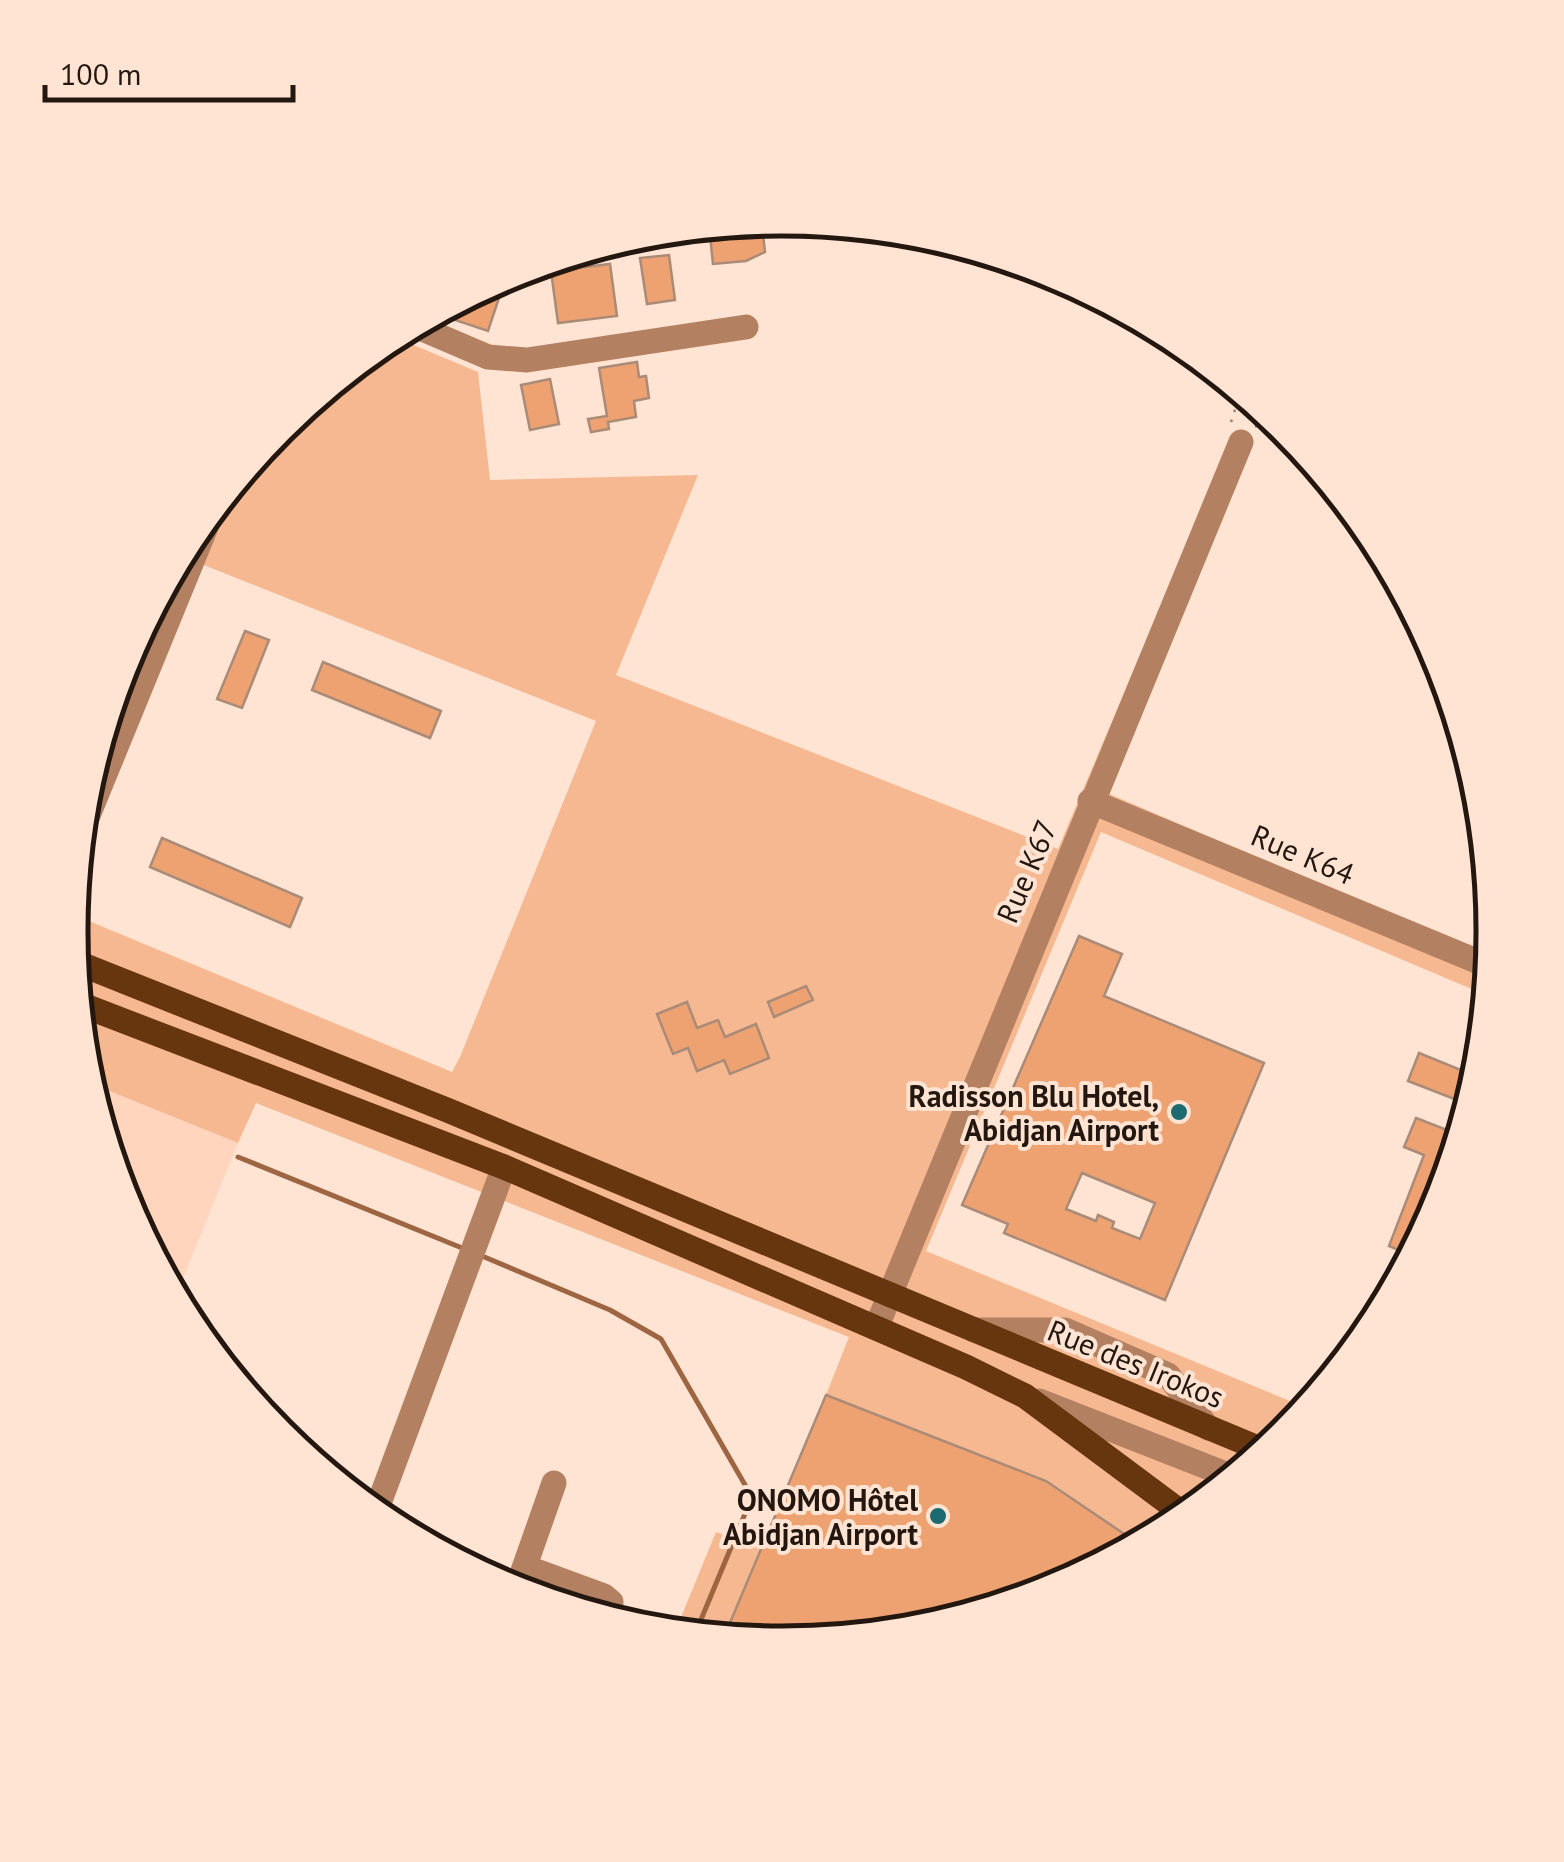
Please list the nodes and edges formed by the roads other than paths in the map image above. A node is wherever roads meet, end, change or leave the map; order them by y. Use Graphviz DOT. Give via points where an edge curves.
graph roads {
  1 [pos="746,327"];
  2 [pos="431,333"];
  3 [pos="1241,442"];
  4 [pos="164,614"];
  5 [pos="109,758"];
  6 [pos="1090,801"];
  7 [pos="1475,961"];
  8 [pos="89,967"];
  9 [pos="92,1009"];
  10 [pos="504,1167"];
  11 [pos="889,1296"];
  12 [pos="877,1326"];
  13 [pos="977,1333"];
  14 [pos="966,1367"];
  15 [pos="1025,1396"];
  16 [pos="1208,1428"];
  17 [pos="1248,1445"];
  18 [pos="1218,1471"];
  19 [pos="554,1483"];
  20 [pos="381,1497"];
  21 [pos="1172,1505"];
  22 [pos="522,1575"];
  23 [pos="546,1584"];
  24 [pos="612,1604"];
  1 -- 2 [label="street" via="526,360 488,358"];
  3 -- 6 [label="street, Rue K67"];
  4 -- 5 [label="street"];
  6 -- 7 [label="street, Rue K64"];
  6 -- 11 [label="street, Rue K67"];
  8 -- 11 [label="main road, Rue des Irokos"];
  9 -- 10 [label="main road"];
  10 -- 12 [label="main road"];
  10 -- 20 [label="street"];
  11 -- 12 [label="street, Rue K67"];
  11 -- 13 [label="main road, Rue des Irokos"];
  12 -- 14 [label="main road"];
  13 -- 14 [label="main road"];
  13 -- 16 [label="main road, Rue des Irokos"];
  13 -- 16 [label="street" via="1063,1316 1168,1375"];
  14 -- 15 [label="main road"];
  15 -- 18 [label="street"];
  15 -- 21 [label="main road"];
  16 -- 17 [label="main road, Rue des Irokos"];
  19 -- 22 [label="street"];
  23 -- 24 [label="street" via="604,1596"];
}
